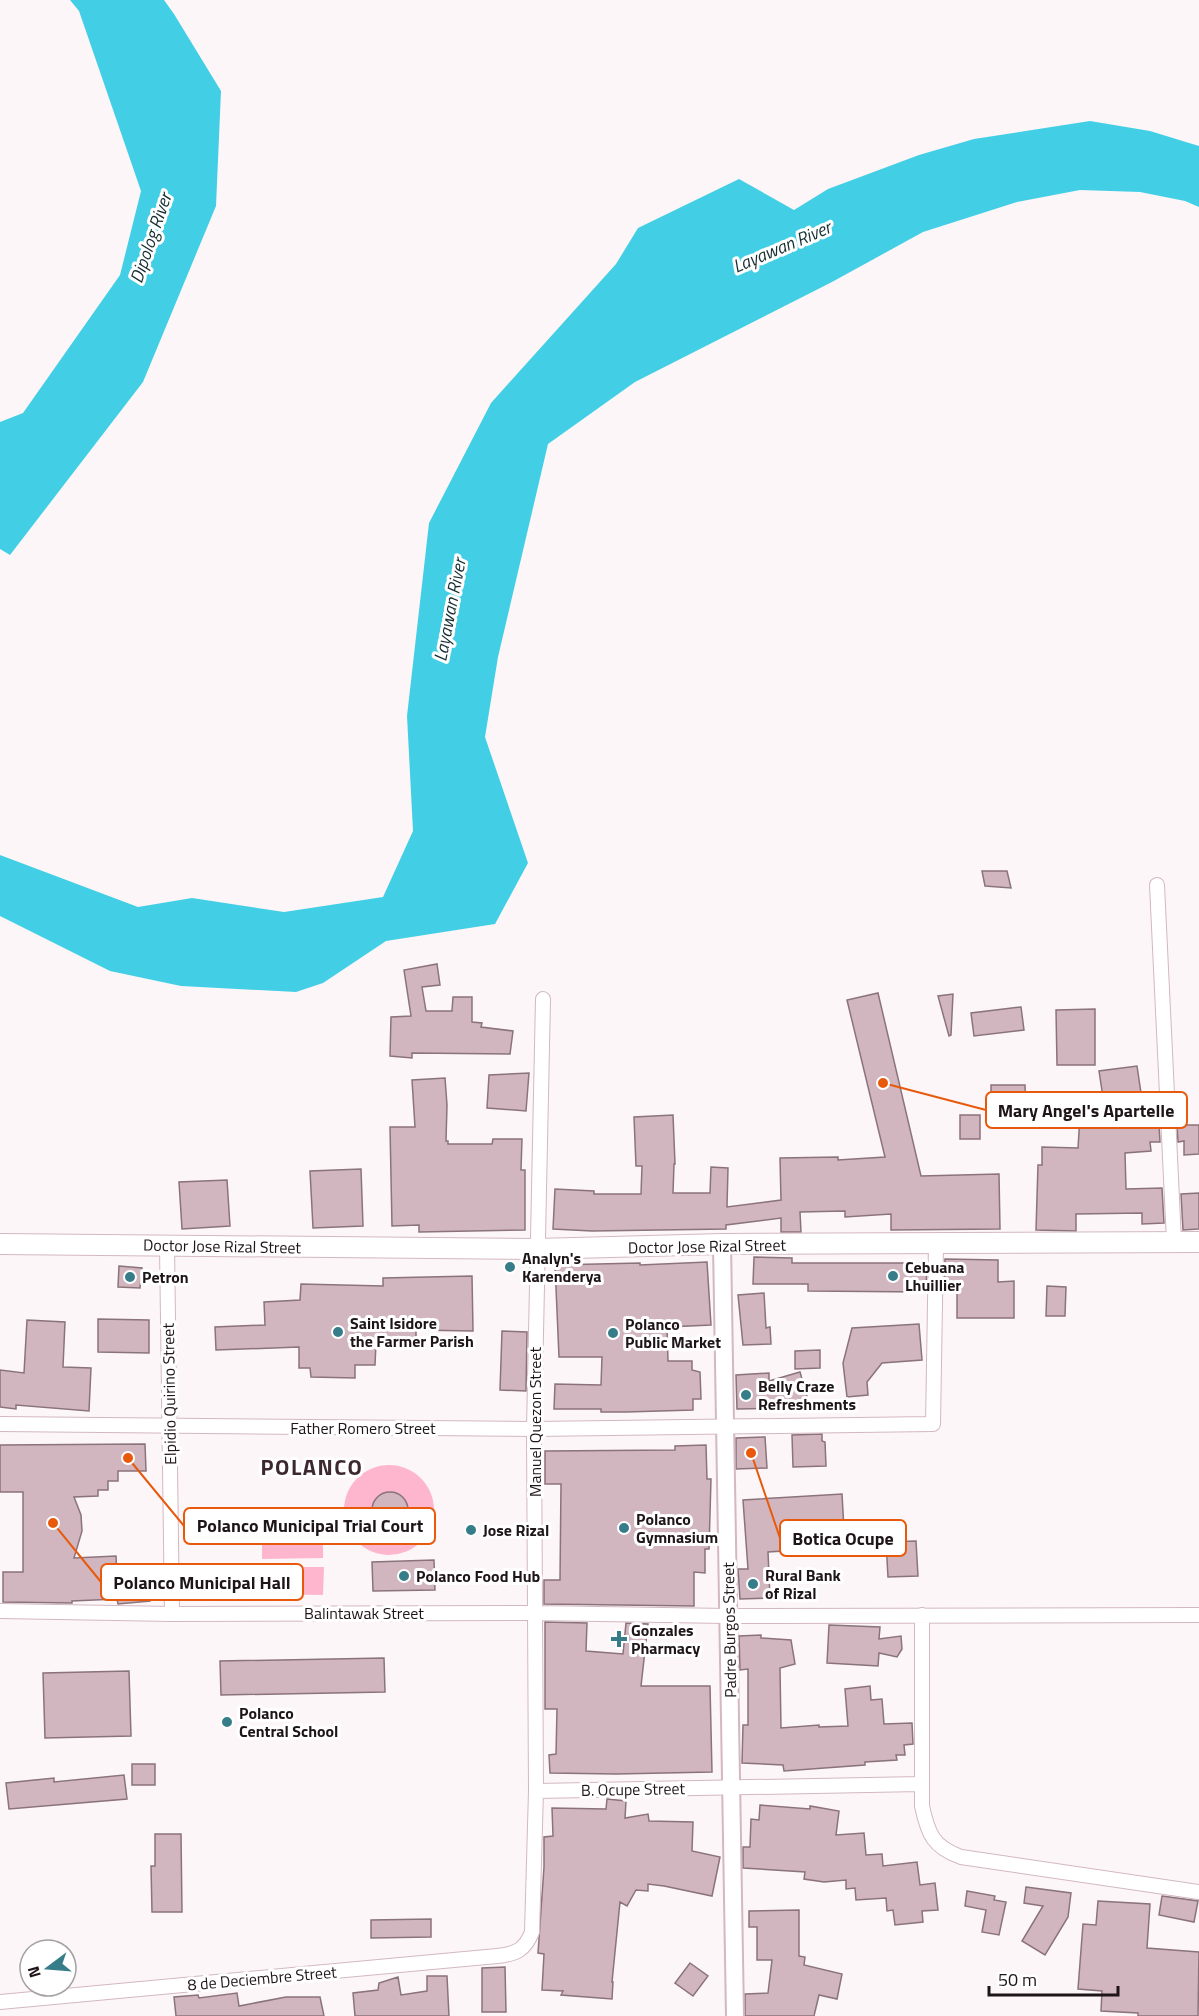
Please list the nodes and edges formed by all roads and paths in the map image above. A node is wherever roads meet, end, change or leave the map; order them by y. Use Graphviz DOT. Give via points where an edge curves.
graph roads {
  1 [pos="1157,885"];
  2 [pos="543,999"];
  3 [pos="1173,1241"];
  4 [pos="1199,1242"];
  5 [pos="0,1244"];
  6 [pos="722,1244"];
  7 [pos="936,1244"];
  8 [pos="167,1246"];
  9 [pos="537,1249"];
  10 [pos="0,1424"];
  11 [pos="170,1426"];
  12 [pos="725,1426"];
  13 [pos="534,1429"];
  14 [pos="0,1611"];
  15 [pos="536,1613"];
  16 [pos="172,1614"];
  17 [pos="922,1615"];
  18 [pos="1199,1615"];
  19 [pos="728,1616"];
  20 [pos="921,1784"];
  21 [pos="731,1787"];
  22 [pos="536,1791"];
  23 [pos="1199,1892"];
  24 [pos="522,1949"];
  25 [pos="0,2002"];
  26 [pos="735,2016"];
  1 -- 3 [label="street"];
  2 -- 9 [label="street, Manuel Quezon Street"];
  3 -- 4 [label="main road, Doctor Jose Rizal Street"];
  3 -- 7 [label="main road, Doctor Jose Rizal Street"];
  5 -- 8 [label="main road, Doctor Jose Rizal Street"];
  6 -- 7 [label="main road, Doctor Jose Rizal Street"];
  6 -- 9 [label="main road, Doctor Jose Rizal Street"];
  6 -- 12 [label="street, Padre Burgos Street"];
  7 -- 12 [label="street, Father Romero Street" via="933,1424"];
  8 -- 9 [label="main road, Doctor Jose Rizal Street"];
  8 -- 11 [label="street, Elpidio Quirino Street"];
  9 -- 13 [label="street, Manuel Quezon Street"];
  10 -- 11 [label="street, Father Romero Street"];
  11 -- 13 [label="street, Father Romero Street"];
  11 -- 16 [label="street, Elpidio Quirino Street"];
  12 -- 13 [label="street, Father Romero Street"];
  12 -- 19 [label="street, Padre Burgos Street"];
  13 -- 15 [label="street, Manuel Quezon Street"];
  14 -- 16 [label="street, Balintawak Street"];
  15 -- 16 [label="street, Balintawak Street"];
  15 -- 19 [label="street, Balintawak Street"];
  15 -- 22 [label="street, Manuel Quezon Street"];
  17 -- 18 [label="street, Balintawak Street"];
  17 -- 19 [label="street, Balintawak Street"];
  17 -- 20 [label="street"];
  19 -- 21 [label="street, Padre Burgos Street"];
  20 -- 21 [label="street, B. Ocupe Street"];
  20 -- 23 [label="street" via="926,1827 946,1852"];
  21 -- 22 [label="street, B. Ocupe Street"];
  21 -- 26 [label="street, Padre Burgos Street"];
  22 -- 24 [label="street, Manuel Quezon Street" via="532,1932"];
  24 -- 25 [label="street, 8 de Deciembre Street" via="497,1956"];
}
